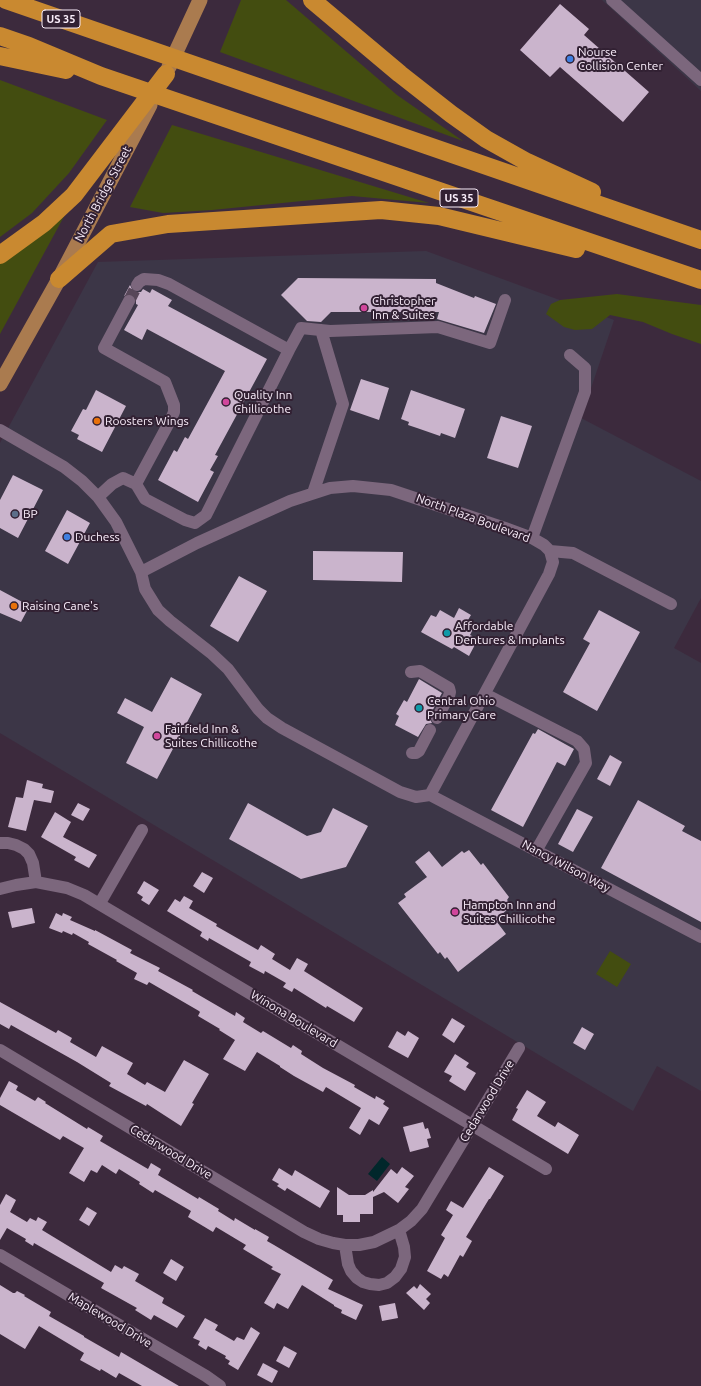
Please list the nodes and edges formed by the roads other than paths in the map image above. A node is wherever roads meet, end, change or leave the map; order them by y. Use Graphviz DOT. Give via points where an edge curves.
graph roads {
  1 [pos="6,0"];
  2 [pos="200,0"];
  3 [pos="312,0"];
  4 [pos="613,0"];
  5 [pos="0,36"];
  6 [pos="0,56"];
  7 [pos="166,74"];
  8 [pos="101,76"];
  9 [pos="701,80"];
  10 [pos="683,234"];
  11 [pos="701,240"];
  12 [pos="0,255"];
  13 [pos="59,279"];
  14 [pos="701,280"];
  15 [pos="137,286"];
  16 [pos="129,300"];
  17 [pos="505,300"];
  18 [pos="321,330"];
  19 [pos="290,350"];
  20 [pos="570,355"];
  21 [pos="0,384"];
  22 [pos="0,430"];
  23 [pos="136,484"];
  24 [pos="313,493"];
  25 [pos="98,497"];
  26 [pos="195,523"];
  27 [pos="532,538"];
  28 [pos="197,543"];
  29 [pos="550,551"];
  30 [pos="142,572"];
  31 [pos="671,604"];
  32 [pos="411,672"];
  33 [pos="485,694"];
  34 [pos="437,718"];
  35 [pos="430,730"];
  36 [pos="412,753"];
  37 [pos="430,795"];
  38 [pos="142,830"];
  39 [pos="0,843"];
  40 [pos="536,851"];
  41 [pos="36,882"];
  42 [pos="0,889"];
  43 [pos="100,903"];
  44 [pos="701,937"];
  45 [pos="519,1048"];
  46 [pos="0,1050"];
  47 [pos="472,1126"];
  48 [pos="546,1169"];
  49 [pos="399,1230"];
  50 [pos="345,1245"];
  51 [pos="0,1255"];
  52 [pos="220,1386"];
  1 -- 10 [label="highway, US 35"];
  2 -- 7 [label="main road, North Bridge Street"];
  3 -- 10 [label="highway" via="400,74 486,139 527,162"];
  4 -- 9 [label="street"];
  5 -- 8 [label="highway, US 35"];
  6 -- 8 [label="highway"];
  7 -- 12 [label="highway" via="74,195 44,223"];
  7 -- 13 [label="main road, North Bridge Street"];
  8 -- 14 [label="highway, US 35"];
  10 -- 11 [label="highway, US 35"];
  13 -- 14 [label="highway" via="111,234 168,224 381,210 439,216"];
  13 -- 21 [label="main road, North Bridge Street"];
  15 -- 19 [label="street" via="144,278 169,284"];
  16 -- 23 [label="street" via="104,348 165,382 174,405 171,419"];
  17 -- 18 [label="street" via="490,343 438,327"];
  18 -- 19 [label="street" via="300,328"];
  18 -- 24 [label="street" via="343,404"];
  19 -- 26 [label="street" via="206,515"];
  20 -- 27 [label="street" via="585,368 585,392"];
  22 -- 25 [label="street" via="64,467"];
  23 -- 25 [label="street" via="123,478"];
  23 -- 26 [label="street" via="145,499"];
  24 -- 27 [label="street, North Plaza Boulevard" via="353,486 391,490"];
  24 -- 28 [label="street, North Plaza Boulevard"];
  25 -- 30 [label="street" via="116,522"];
  26 -- 28 [label="street"];
  27 -- 29 [label="street, North Plaza Boulevard"];
  28 -- 30 [label="street, North Plaza Boulevard"];
  29 -- 31 [label="street" via="573,553"];
  29 -- 33 [label="street" via="553,562 549,574"];
  30 -- 37 [label="street" via="145,589 158,610 211,653 268,718 400,792 416,796"];
  32 -- 34 [label="street" via="420,671 449,688 449,696"];
  33 -- 37 [label="street"];
  33 -- 40 [label="street" via="577,741 584,749 586,763"];
  35 -- 36 [label="street" via="419,750"];
  37 -- 40 [label="street, Nancy Wilson Way"];
  38 -- 43 [label="street"];
  39 -- 41 [label="street" via="16,845 29,854"];
  40 -- 44 [label="street, Nancy Wilson Way"];
  41 -- 42 [label="street, Winona Boulevard"];
  41 -- 43 [label="street, Winona Boulevard" via="67,888"];
  43 -- 47 [label="street, Winona Boulevard"];
  45 -- 47 [label="street, Cedarwood Drive"];
  46 -- 50 [label="street, Cedarwood Drive" via="304,1232 319,1239"];
  47 -- 48 [label="street, Winona Boulevard"];
  47 -- 49 [label="street, Cedarwood Drive" via="422,1208 412,1221"];
  49 -- 50 [label="street, Cedarwood Drive" via="374,1242"];
  49 -- 50 [label="street" via="405,1257 401,1269 387,1283 370,1284 357,1278 348,1264"];
  51 -- 52 [label="street, Maplewood Drive"];
}
